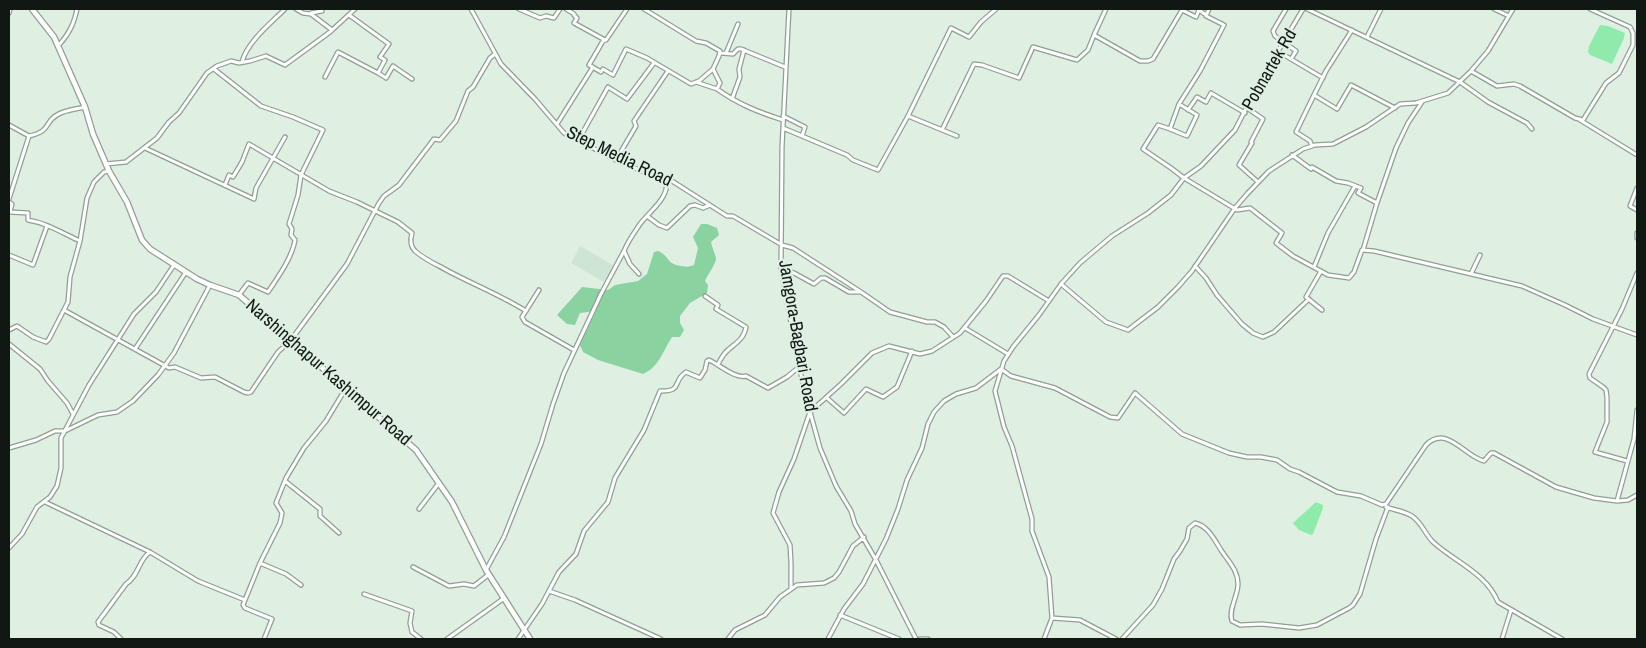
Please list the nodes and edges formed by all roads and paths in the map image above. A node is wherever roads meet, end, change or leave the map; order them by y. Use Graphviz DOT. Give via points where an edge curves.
graph roads {
  1 [pos="10,9"];
  2 [pos="32,9"];
  3 [pos="77,9"];
  4 [pos="285,9"];
  5 [pos="296,9"];
  6 [pos="355,9"];
  7 [pos="472,9"];
  8 [pos="519,9"];
  9 [pos="560,9"];
  10 [pos="566,9"];
  11 [pos="627,9"];
  12 [pos="646,9"];
  13 [pos="789,9"];
  14 [pos="996,9"];
  15 [pos="1106,9"];
  16 [pos="1209,9"];
  17 [pos="1286,9"];
  18 [pos="1303,9"];
  19 [pos="1307,9"];
  20 [pos="1381,9"];
  21 [pos="1494,9"];
  22 [pos="1512,9"];
  23 [pos="1590,9"];
  24 [pos="1199,10"];
  25 [pos="322,11"];
  26 [pos="9,12"];
  27 [pos="310,14"];
  28 [pos="1206,14"];
  29 [pos="350,15"];
  30 [pos="1508,16"];
  31 [pos="738,24"];
  32 [pos="332,30"];
  33 [pos="1352,30"];
  34 [pos="1094,35"];
  35 [pos="1367,37"];
  36 [pos="606,40"];
  37 [pos="1284,43"];
  38 [pos="58,46"];
  39 [pos="744,50"];
  40 [pos="720,52"];
  41 [pos="1279,52"];
  42 [pos="726,53"];
  43 [pos="494,54"];
  44 [pos="1291,59"];
  45 [pos="242,62"];
  46 [pos="654,62"];
  47 [pos="593,67"];
  48 [pos="785,67"];
  49 [pos="713,68"];
  50 [pos="214,69"];
  51 [pos="668,71"];
  52 [pos="1472,71"];
  53 [pos="377,72"];
  54 [pos="325,77"];
  55 [pos="1323,78"];
  56 [pos="412,79"];
  57 [pos="696,82"];
  58 [pos="1460,82"];
  59 [pos="717,89"];
  60 [pos="1314,96"];
  61 [pos="732,99"];
  62 [pos="1422,101"];
  63 [pos="1179,104"];
  64 [pos="85,107"];
  65 [pos="1247,108"];
  66 [pos="1395,108"];
  67 [pos="1188,110"];
  68 [pos="1245,113"];
  69 [pos="908,116"];
  70 [pos="783,118"];
  71 [pos="1580,120"];
  72 [pos="557,124"];
  73 [pos="9,126"];
  74 [pos="782,128"];
  75 [pos="1170,129"];
  76 [pos="1532,129"];
  77 [pos="942,130"];
  78 [pos="29,136"];
  79 [pos="802,136"];
  80 [pos="957,136"];
  81 [pos="285,137"];
  82 [pos="578,141"];
  83 [pos="1312,146"];
  84 [pos="145,148"];
  85 [pos="1637,154"];
  86 [pos="1292,155"];
  87 [pos="274,158"];
  88 [pos="616,160"];
  89 [pos="106,164"];
  90 [pos="110,171"];
  91 [pos="301,175"];
  92 [pos="1184,178"];
  93 [pos="666,181"];
  94 [pos="1258,182"];
  95 [pos="225,185"];
  96 [pos="1354,186"];
  97 [pos="1637,188"];
  98 [pos="9,200"];
  99 [pos="1377,203"];
  100 [pos="710,205"];
  101 [pos="1235,208"];
  102 [pos="375,210"];
  103 [pos="1637,210"];
  104 [pos="10,212"];
  105 [pos="647,216"];
  106 [pos="47,225"];
  107 [pos="1637,233"];
  108 [pos="1637,238"];
  109 [pos="80,241"];
  110 [pos="782,245"];
  111 [pos="1363,250"];
  112 [pos="624,252"];
  113 [pos="1480,254"];
  114 [pos="9,255"];
  115 [pos="174,265"];
  116 [pos="1195,266"];
  117 [pos="1314,267"];
  118 [pos="781,269"];
  119 [pos="1321,271"];
  120 [pos="186,272"];
  121 [pos="1637,273"];
  122 [pos="638,274"];
  123 [pos="1471,274"];
  124 [pos="1061,284"];
  125 [pos="210,285"];
  126 [pos="539,290"];
  127 [pos="861,292"];
  128 [pos="239,295"];
  129 [pos="705,296"];
  130 [pos="1309,299"];
  131 [pos="1049,301"];
  132 [pos="64,310"];
  133 [pos="1322,310"];
  134 [pos="526,311"];
  135 [pos="1613,327"];
  136 [pos="964,328"];
  137 [pos="9,330"];
  138 [pos="1637,335"];
  139 [pos="953,337"];
  140 [pos="118,338"];
  141 [pos="291,340"];
  142 [pos="9,344"];
  143 [pos="135,349"];
  144 [pos="574,350"];
  145 [pos="912,351"];
  146 [pos="1008,354"];
  147 [pos="718,364"];
  148 [pos="164,365"];
  149 [pos="799,366"];
  150 [pos="1000,369"];
  151 [pos="346,388"];
  152 [pos="827,397"];
  153 [pos="1637,410"];
  154 [pos="810,412"];
  155 [pos="73,415"];
  156 [pos="65,431"];
  157 [pos="9,448"];
  158 [pos="1628,461"];
  159 [pos="285,481"];
  160 [pos="439,483"];
  161 [pos="1637,495"];
  162 [pos="1617,501"];
  163 [pos="45,502"];
  164 [pos="1384,505"];
  165 [pos="1388,507"];
  166 [pos="419,509"];
  167 [pos="339,533"];
  168 [pos="864,538"];
  169 [pos="9,548"];
  170 [pos="150,552"];
  171 [pos="876,560"];
  172 [pos="260,563"];
  173 [pos="412,567"];
  174 [pos="487,572"];
  175 [pos="301,585"];
  176 [pos="791,589"];
  177 [pos="549,591"];
  178 [pos="364,594"];
  179 [pos="503,599"];
  180 [pos="245,600"];
  181 [pos="1511,610"];
  182 [pos="840,615"];
  183 [pos="1052,618"];
  184 [pos="524,630"];
  185 [pos="121,639"];
  186 [pos="264,639"];
  187 [pos="421,639"];
  188 [pos="448,639"];
  189 [pos="518,639"];
  190 [pos="530,639"];
  191 [pos="662,639"];
  192 [pos="728,639"];
  193 [pos="828,639"];
  194 [pos="898,639"];
  195 [pos="916,639"];
  196 [pos="920,639"];
  197 [pos="928,639"];
  198 [pos="1044,639"];
  199 [pos="1116,639"];
  200 [pos="1122,639"];
  201 [pos="1502,639"];
  202 [pos="1562,639"];
  1 -- 26 [label="street"];
  2 -- 38 [label="street, Narshinghapur Kashimpur Road"];
  3 -- 38 [label="street" via="68,35"];
  4 -- 45 [label="street" via="254,40"];
  5 -- 27 [label="street"];
  6 -- 29 [label="street"];
  7 -- 43 [label="street, Step Media Road"];
  8 -- 9 [label="street" via="540,18 554,18"];
  10 -- 36 [label="street" via="577,18 574,22"];
  11 -- 36 [label="street"];
  12 -- 40 [label="street" via="696,41"];
  13 -- 48 [label="street, Jamgora-Bagbari Road"];
  14 -- 69 [label="street" via="969,37 951,28"];
  15 -- 34 [label="street"];
  16 -- 28 [label="street"];
  17 -- 37 [label="street" via="1273,31"];
  18 -- 37 [label="street, Pobnartek Rd"];
  19 -- 33 [label="street"];
  20 -- 35 [label="street"];
  21 -- 30 [label="street"];
  22 -- 30 [label="street"];
  23 -- 71 [label="street" via="1632,29 1633,43 1619,72 1606,83 1585,118"];
  24 -- 28 [label="street"];
  24 -- 34 [label="street" via="1196,16 1182,10 1153,59 1148,61 1130,56"];
  25 -- 27 [label="street"];
  27 -- 32 [label="street"];
  28 -- 63 [label="street" via="1224,25"];
  29 -- 32 [label="street"];
  29 -- 53 [label="street" via="389,44 380,57 385,60"];
  30 -- 52 [label="street"];
  31 -- 42 [label="street"];
  32 -- 45 [label="street" via="284,65 266,56"];
  33 -- 35 [label="street"];
  33 -- 55 [label="street"];
  34 -- 77 [label="street" via="1088,50 1077,60 1033,47 1019,78 974,64"];
  35 -- 58 [label="street"];
  36 -- 47 [label="street" via="589,65"];
  37 -- 41 [label="street, Pobnartek Rd"];
  37 -- 44 [label="street" via="1296,51"];
  38 -- 64 [label="street, Narshinghapur Kashimpur Road"];
  39 -- 42 [label="street"];
  39 -- 48 [label="street"];
  39 -- 61 [label="street" via="740,77"];
  40 -- 42 [label="street"];
  40 -- 49 [label="street"];
  41 -- 44 [label="street"];
  41 -- 65 [label="street, Pobnartek Rd"];
  43 -- 72 [label="street, Step Media Road"];
  43 -- 102 [label="street" via="468,91 450,129 440,140 434,139 399,186 384,196"];
  44 -- 55 [label="street"];
  45 -- 50 [label="street" via="231,61"];
  46 -- 47 [label="street" via="626,49 613,75"];
  46 -- 51 [label="street"];
  46 -- 82 [label="street" via="627,99 608,87"];
  47 -- 72 [label="street"];
  48 -- 70 [label="street, Jamgora-Bagbari Road"];
  49 -- 57 [label="street"];
  49 -- 59 [label="street" via="720,83"];
  50 -- 84 [label="street" via="200,81 179,113"];
  50 -- 91 [label="street" via="261,106 323,130"];
  51 -- 57 [label="street" via="691,84"];
  51 -- 88 [label="street" via="634,121 636,126"];
  52 -- 58 [label="street"];
  52 -- 71 [label="street" via="1497,86 1520,86"];
  53 -- 54 [label="street" via="338,52"];
  53 -- 56 [label="street" via="386,78 393,66"];
  55 -- 60 [label="street"];
  57 -- 59 [label="street"];
  58 -- 62 [label="street" via="1448,93"];
  58 -- 76 [label="street" via="1488,102 1527,122"];
  59 -- 61 [label="street"];
  60 -- 66 [label="street" via="1336,109 1351,85"];
  60 -- 83 [label="street" via="1296,132"];
  61 -- 70 [label="street" via="756,112"];
  62 -- 66 [label="street" via="1400,104"];
  62 -- 99 [label="street" via="1396,148"];
  63 -- 67 [label="street"];
  63 -- 75 [label="street"];
  64 -- 78 [label="street" via="56,115 47,128"];
  64 -- 89 [label="street, Narshinghapur Kashimpur Road"];
  65 -- 68 [label="street, Pobnartek Rd"];
  65 -- 94 [label="street" via="1263,119 1239,165"];
  66 -- 83 [label="street" via="1333,144"];
  67 -- 68 [label="street" via="1197,97 1206,102 1211,93"];
  67 -- 75 [label="street" via="1197,115 1187,136"];
  68 -- 92 [label="street, Pobnartek Rd" via="1235,130 1201,166"];
  69 -- 77 [label="street"];
  69 -- 79 [label="street" via="878,170"];
  70 -- 74 [label="street, Jamgora-Bagbari Road"];
  70 -- 79 [label="street" via="805,127"];
  71 -- 85 [label="street"];
  72 -- 82 [label="street, Step Media Road" via="564,133"];
  73 -- 78 [label="street"];
  74 -- 79 [label="street"];
  74 -- 110 [label="street, Jamgora-Bagbari Road"];
  75 -- 92 [label="street" via="1158,125 1143,149"];
  77 -- 80 [label="street"];
  78 -- 98 [label="street"];
  81 -- 87 [label="street"];
  82 -- 88 [label="street, Step Media Road"];
  83 -- 86 [label="street"];
  84 -- 89 [label="street" via="126,162"];
  84 -- 95 [label="street"];
  86 -- 94 [label="street"];
  86 -- 96 [label="street" via="1311,169"];
  87 -- 91 [label="street"];
  87 -- 95 [label="street" via="256,188 254,199"];
  87 -- 95 [label="street" via="249,144 242,162 233,177 229,175"];
  88 -- 93 [label="street, Step Media Road"];
  89 -- 90 [label="street, Narshinghapur Kashimpur Road"];
  90 -- 109 [label="street" via="104,172 94,182 87,198"];
  90 -- 115 [label="street, Narshinghapur Kashimpur Road" via="142,240"];
  91 -- 102 [label="street"];
  91 -- 128 [label="street" via="289,224 295,240 283,267 268,292 248,282"];
  92 -- 101 [label="street"];
  92 -- 124 [label="street, Pobnartek Rd" via="1171,195 1112,236"];
  93 -- 100 [label="street, Step Media Road"];
  93 -- 105 [label="street" via="665,192"];
  94 -- 101 [label="street"];
  96 -- 99 [label="street" via="1361,188 1358,193"];
  96 -- 117 [label="street" via="1328,233"];
  97 -- 103 [label="street" via="1630,206"];
  98 -- 104 [label="street" via="12,204"];
  99 -- 111 [label="street"];
  100 -- 105 [label="street" via="703,208 690,206 667,228"];
  100 -- 110 [label="street, Step Media Road"];
  101 -- 116 [label="street"];
  101 -- 117 [label="street" via="1250,208 1282,233 1276,244"];
  102 -- 134 [label="street" via="412,233 410,244 414,251"];
  102 -- 141 [label="street" via="346,264"];
  104 -- 106 [label="street" via="28,213 28,220"];
  105 -- 112 [label="street"];
  106 -- 109 [label="street"];
  106 -- 114 [label="street" via="34,265"];
  107 -- 108 [label="street"];
  109 -- 132 [label="street"];
  110 -- 118 [label="street, Jamgora-Bagbari Road"];
  110 -- 127 [label="street, Step Media Road" via="793,248"];
  111 -- 119 [label="street" via="1349,278"];
  111 -- 123 [label="street"];
  112 -- 122 [label="street"];
  112 -- 144 [label="street"];
  113 -- 123 [label="street"];
  115 -- 120 [label="street, Narshinghapur Kashimpur Road"];
  115 -- 140 [label="street"];
  116 -- 124 [label="street" via="1158,307 1128,330 1106,322"];
  116 -- 130 [label="street" via="1242,324 1263,337 1274,332"];
  117 -- 119 [label="street"];
  118 -- 127 [label="street" via="814,284 825,278 848,292"];
  118 -- 149 [label="street, Jamgora-Bagbari Road"];
  119 -- 130 [label="street" via="1306,296"];
  120 -- 125 [label="street, Narshinghapur Kashimpur Road"];
  120 -- 143 [label="street"];
  121 -- 135 [label="street"];
  123 -- 135 [label="street" via="1522,286"];
  124 -- 131 [label="street, Pobnartek Rd"];
  125 -- 128 [label="street, Narshinghapur Kashimpur Road"];
  125 -- 148 [label="street" via="174,353"];
  126 -- 134 [label="street"];
  127 -- 139 [label="street, Step Media Road" via="890,312 936,322"];
  128 -- 141 [label="street, Narshinghapur Kashimpur Road"];
  129 -- 147 [label="street" via="718,304 716,309 746,328 740,341 727,350"];
  130 -- 133 [label="street"];
  131 -- 136 [label="street" via="1008,276 1002,276"];
  131 -- 146 [label="street, Pobnartek Rd"];
  132 -- 137 [label="street" via="46,342 17,326"];
  132 -- 140 [label="street"];
  134 -- 144 [label="street" via="522,317 525,322"];
  135 -- 138 [label="street"];
  135 -- 158 [label="street" via="1589,374 1606,390 1607,397 1607,422 1595,451"];
  136 -- 139 [label="street"];
  136 -- 146 [label="street"];
  139 -- 145 [label="street" via="932,351 920,354"];
  140 -- 143 [label="street"];
  140 -- 155 [label="street"];
  141 -- 148 [label="street" via="278,352 248,393 215,377 201,378"];
  141 -- 151 [label="street, Narshinghapur Kashimpur Road"];
  142 -- 155 [label="street" via="40,369"];
  143 -- 148 [label="street"];
  144 -- 174 [label="street" via="542,444"];
  145 -- 152 [label="street" via="890,346 872,353"];
  145 -- 152 [label="street" via="897,387 883,396 866,389 844,413"];
  146 -- 150 [label="street, Pobnartek Rd"];
  147 -- 149 [label="street" via="768,388"];
  147 -- 177 [label="street" via="710,360 700,378 686,372 674,390 659,392 644,430 619,471 608,502 584,531 576,554 559,572"];
  148 -- 156 [label="street" via="133,401 116,412 98,415"];
  149 -- 154 [label="street, Jamgora-Bagbari Road"];
  150 -- 164 [label="street" via="1011,376 1055,388 1110,417 1118,418 1135,393 1182,434 1229,453 1277,460 1337,492 1351,493"];
  150 -- 171 [label="street" via="976,388 944,401 934,412"];
  150 -- 183 [label="street" via="994,391 1032,519 1032,531 1049,577"];
  151 -- 159 [label="street"];
  151 -- 160 [label="street, Narshinghapur Kashimpur Road" via="416,450"];
  152 -- 154 [label="street"];
  153 -- 158 [label="street"];
  154 -- 168 [label="street, Jamgora-Bagbari Road" via="836,486"];
  154 -- 176 [label="street" via="774,513 790,545"];
  155 -- 156 [label="street"];
  156 -- 157 [label="street" via="55,431"];
  156 -- 163 [label="street" via="61,438 57,486"];
  158 -- 162 [label="street"];
  159 -- 167 [label="street" via="320,509 320,516"];
  159 -- 172 [label="street" via="276,503 282,513 280,523"];
  160 -- 166 [label="street"];
  160 -- 174 [label="street, Narshinghapur Kashimpur Road"];
  161 -- 162 [label="street"];
  162 -- 164 [label="street" via="1556,487 1493,452 1482,461 1458,444 1437,438 1426,445"];
  163 -- 169 [label="street"];
  163 -- 170 [label="street"];
  164 -- 165 [label="street"];
  165 -- 181 [label="street" via="1408,513 1417,520 1433,542 1486,581 1498,602"];
  165 -- 200 [label="street" via="1357,600 1349,608 1316,625 1296,628 1240,625 1232,621 1231,610 1237,590 1234,569 1213,536 1195,523 1153,605"];
  168 -- 171 [label="street, Jamgora-Bagbari Road"];
  168 -- 176 [label="street" via="853,546 834,578"];
  170 -- 180 [label="street" via="198,581"];
  170 -- 185 [label="street" via="142,558 132,580 98,622"];
  171 -- 182 [label="street"];
  171 -- 195 [label="street, Jamgora-Bagbari Road"];
  172 -- 175 [label="street" via="286,574"];
  172 -- 180 [label="street"];
  173 -- 174 [label="street" via="449,586 474,586"];
  174 -- 179 [label="street, Narshinghapur Kashimpur Road"];
  176 -- 192 [label="street" via="765,615 735,630"];
  177 -- 184 [label="street"];
  177 -- 191 [label="street"];
  178 -- 187 [label="street" via="412,611 412,632"];
  179 -- 184 [label="street, Narshinghapur Kashimpur Road"];
  179 -- 188 [label="street"];
  180 -- 186 [label="street" via="245,608 272,619"];
  181 -- 201 [label="street"];
  181 -- 202 [label="street"];
  182 -- 193 [label="street"];
  182 -- 194 [label="street"];
  183 -- 198 [label="street"];
  183 -- 199 [label="street" via="1080,620"];
  184 -- 189 [label="street"];
  184 -- 190 [label="street, Narshinghapur Kashimpur Road"];
  196 -- 197 [label="street"];
}
